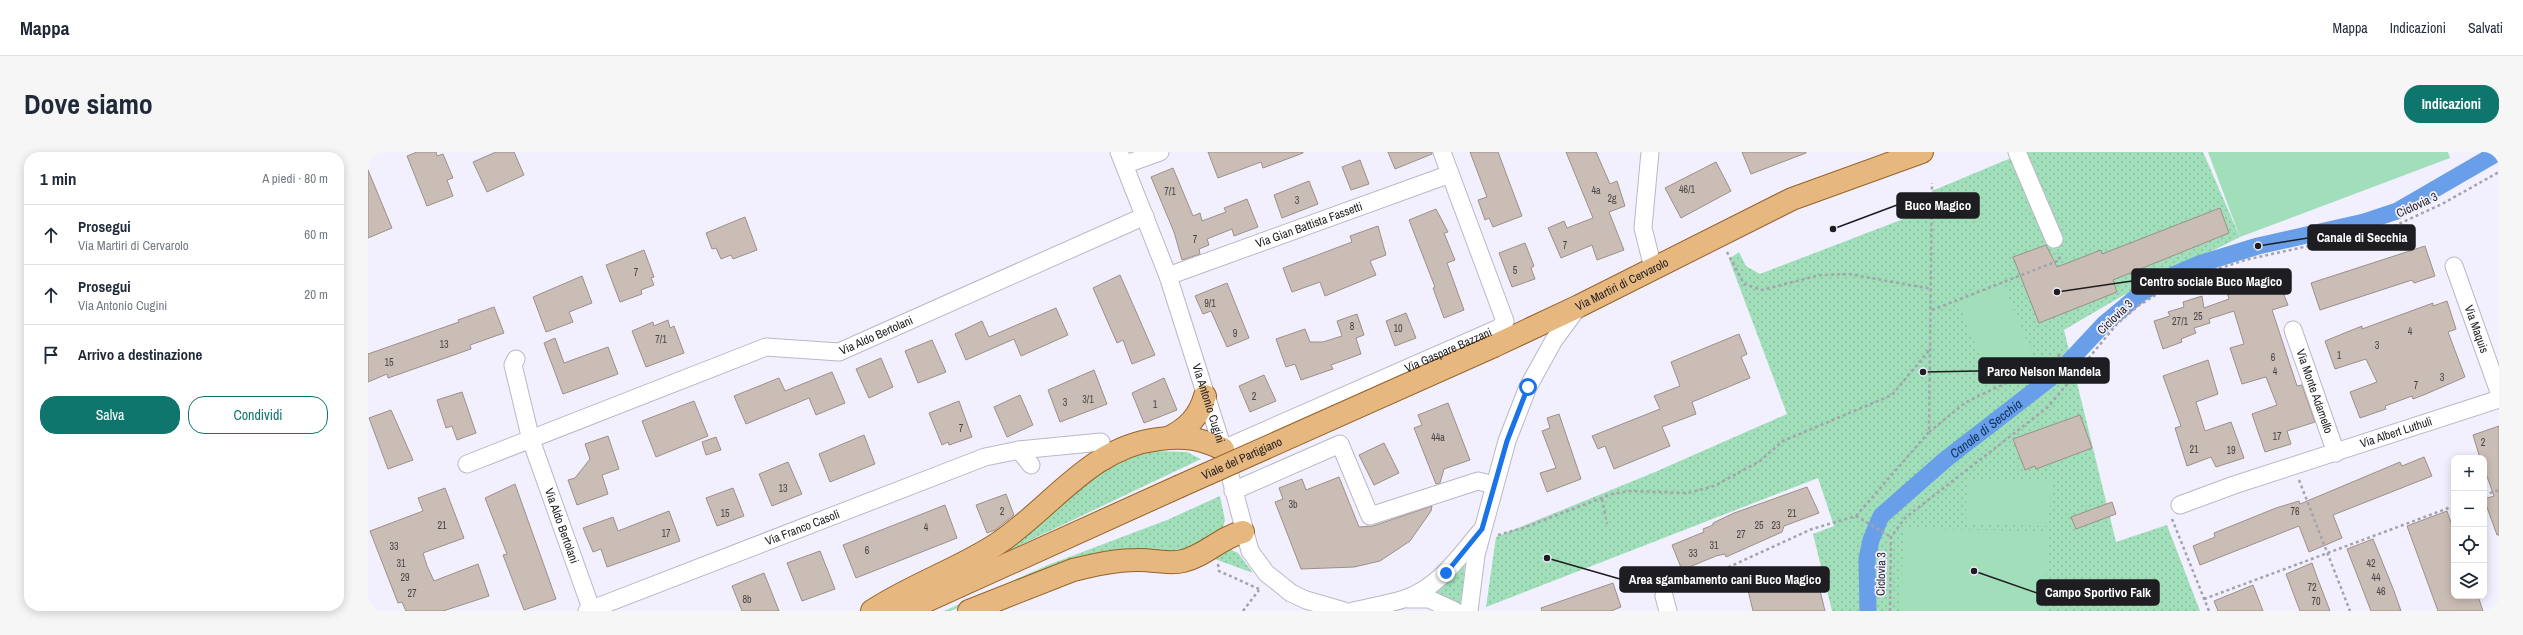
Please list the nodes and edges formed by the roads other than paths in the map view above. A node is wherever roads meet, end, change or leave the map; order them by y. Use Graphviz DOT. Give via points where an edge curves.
graph roads {
  1 [pos="1160,152"];
  2 [pos="1442,152"];
  3 [pos="1650,152"];
  4 [pos="1922,152"];
  5 [pos="2017,152"];
  6 [pos="1126,155"];
  7 [pos="1450,174"];
  8 [pos="1145,216"];
  9 [pos="2054,239"];
  10 [pos="2454,266"];
  11 [pos="1653,268"];
  12 [pos="1168,276"];
  13 [pos="1579,306"];
  14 [pos="2293,330"];
  15 [pos="516,359"];
  16 [pos="2499,392"];
  17 [pos="1205,396"];
  18 [pos="2499,400"];
  19 [pos="1166,438"];
  20 [pos="531,440"];
  21 [pos="1101,442"];
  22 [pos="1223,449"];
  23 [pos="1019,450"];
  24 [pos="2336,453"];
  25 [pos="467,464"];
  26 [pos="1031,465"];
  27 [pos="1494,485"];
  28 [pos="1233,491"];
  29 [pos="2176,511"];
  30 [pos="1482,529"];
  31 [pos="1243,532"];
  32 [pos="1405,599"];
  33 [pos="590,610"];
  34 [pos="872,611"];
  35 [pos="904,611"];
  36 [pos="969,611"];
  37 [pos="1344,611"];
  38 [pos="1353,611"];
  39 [pos="1455,611"];
  40 [pos="1469,611"];
  1 -- 6 [label="street"];
  2 -- 7 [label="street, Via Gaspare Bazzani"];
  3 -- 11 [label="street" via="1643,228"];
  4 -- 11 [label="main road, Via Martiri di Cervarolo" via="1792,199 1724,247"];
  5 -- 9 [label="street"];
  6 -- 8 [label="street, Via Antonio Cugini"];
  7 -- 12 [label="street, Via Gian Battista Fassetti"];
  7 -- 22 [label="street, Via Gaspare Bazzani" via="1505,321 1499,328"];
  8 -- 12 [label="street, Via Antonio Cugini"];
  8 -- 20 [label="street, Via Aldo Bertolani" via="839,352 766,347"];
  10 -- 16 [label="street, Via Maquis"];
  11 -- 13 [label="main road, Via Martiri di Cervarolo"];
  12 -- 17 [label="street, Via Antonio Cugini"];
  13 -- 27 [label="street, Via Martiri di Cervarolo" via="1554,340 1528,387 1507,441"];
  13 -- 35 [label="main road, Viale del Partigiano, bridge"];
  14 -- 24 [label="street, Via Monte Adamello"];
  15 -- 20 [label="street, Via Aldo Bertolani" via="513,365"];
  17 -- 19 [label="main road" via="1198,413 1189,425"];
  17 -- 22 [label="street, Via Antonio Cugini"];
  18 -- 24 [label="street, Via Albert Luthuli"];
  19 -- 22 [label="main road" via="1199,439"];
  19 -- 34 [label="main road" via="1115,450 1087,468 998,544"];
  20 -- 25 [label="street, Via Aldo Bertolani"];
  20 -- 33 [label="street, Via Aldo Bertolani"];
  21 -- 23 [label="street, Via Franco Casoli"];
  22 -- 28 [label="street, Via Antonio Cugini"];
  23 -- 26 [label="street"];
  23 -- 33 [label="street, Via Franco Casoli" via="985,457"];
  24 -- 29 [label="street, Via Albert Luthuli" via="2294,466"];
  27 -- 28 [label="street" via="1478,481 1370,516 1340,444"];
  27 -- 30 [label="street, Via Martiri di Cervarolo"];
  28 -- 31 [label="street, Via Antonio Cugini"];
  30 -- 32 [label="street" via="1446,573 1427,588"];
  30 -- 40 [label="street, Via Martiri di Cervarolo"];
  31 -- 36 [label="main road" via="1230,536 1189,560 1138,560 1091,565 1058,575"];
  31 -- 37 [label="street, Via Antonio Cugini" via="1257,563 1280,584 1306,600"];
  32 -- 38 [label="street"];
  32 -- 39 [label="street" via="1429,599"];
}
